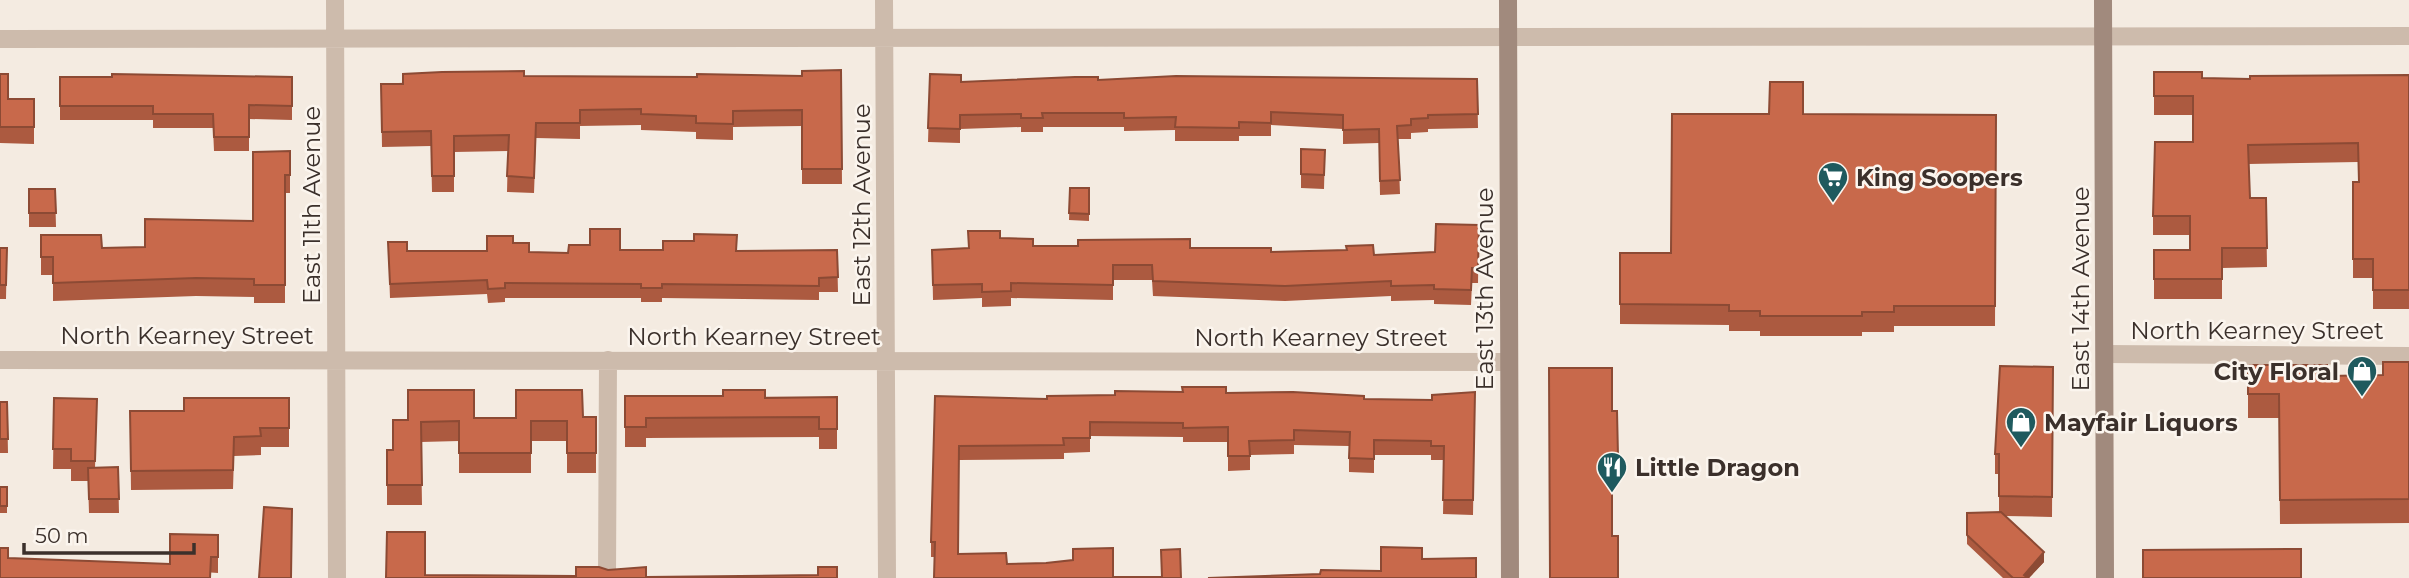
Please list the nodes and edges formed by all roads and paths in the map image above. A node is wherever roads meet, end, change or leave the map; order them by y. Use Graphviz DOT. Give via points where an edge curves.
graph roads {
  1 [pos="335,0"];
  2 [pos="884,0"];
  3 [pos="1508,0"];
  4 [pos="2103,0"];
  5 [pos="2104,34"];
  6 [pos="2409,36"];
  7 [pos="0,38"];
  8 [pos="1508,38"];
  9 [pos="335,39"];
  10 [pos="884,40"];
  11 [pos="2105,354"];
  12 [pos="2409,356"];
  13 [pos="0,360"];
  14 [pos="336,360"];
  15 [pos="608,360"];
  16 [pos="886,360"];
  17 [pos="1508,362"];
  18 [pos="337,578"];
  19 [pos="607,578"];
  20 [pos="887,578"];
  21 [pos="1510,578"];
  22 [pos="2105,578"];
  1 -- 9 [label="street, East 11th Avenue"];
  2 -- 10 [label="street, East 12th Avenue"];
  3 -- 8 [label="main road, East 13th Avenue"];
  4 -- 5 [label="main road, East 14th Avenue"];
  5 -- 6 [label="street"];
  5 -- 8 [label="street"];
  5 -- 11 [label="main road, East 14th Avenue"];
  7 -- 9 [label="street"];
  8 -- 10 [label="street"];
  8 -- 17 [label="main road, East 13th Avenue"];
  9 -- 10 [label="street"];
  9 -- 14 [label="street, East 11th Avenue"];
  10 -- 16 [label="street, East 12th Avenue"];
  11 -- 12 [label="street, North Kearney Street"];
  11 -- 22 [label="main road, East 14th Avenue"];
  13 -- 14 [label="street, North Kearney Street"];
  14 -- 15 [label="street, North Kearney Street"];
  14 -- 18 [label="street, East 11th Avenue"];
  15 -- 16 [label="street, North Kearney Street"];
  15 -- 19 [label="street"];
  16 -- 17 [label="street, North Kearney Street"];
  16 -- 20 [label="street, East 12th Avenue"];
  17 -- 21 [label="main road, East 13th Avenue"];
}
